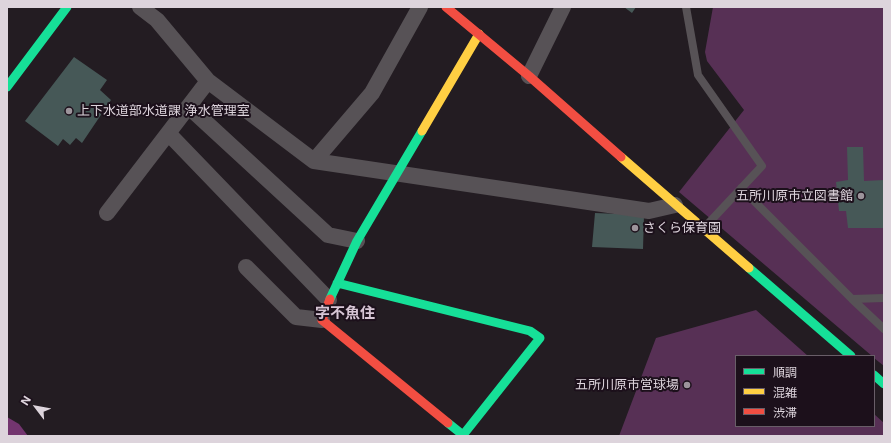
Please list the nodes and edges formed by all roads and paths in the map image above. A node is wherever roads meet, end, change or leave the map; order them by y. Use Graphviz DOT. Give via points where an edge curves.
graph roads {
  1 [pos="67,7"];
  2 [pos="140,7"];
  3 [pos="420,7"];
  4 [pos="446,7"];
  5 [pos="563,7"];
  6 [pos="686,7"];
  7 [pos="479,34"];
  8 [pos="529,76"];
  9 [pos="208,81"];
  10 [pos="7,87"];
  11 [pos="189,107"];
  12 [pos="169,134"];
  13 [pos="314,161"];
  14 [pos="397,174"];
  15 [pos="741,188"];
  16 [pos="675,205"];
  17 [pos="107,213"];
  18 [pos="703,229"];
  19 [pos="357,241"];
  20 [pos="246,267"];
  21 [pos="337,283"];
  22 [pos="884,298"];
  23 [pos="852,299"];
  24 [pos="329,300"];
  25 [pos="322,320"];
  26 [pos="884,329"];
  27 [pos="850,355"];
  28 [pos="875,377"];
  29 [pos="884,384"];
  1 -- 10 [label="street"];
  2 -- 9 [label="street" via="157,20"];
  3 -- 13 [label="street" via="372,93"];
  4 -- 7 [label="street"];
  5 -- 8 [label="street"];
  6 -- 15 [label="lane" via="698,75 762,166"];
  7 -- 8 [label="street"];
  7 -- 14 [label="street"];
  8 -- 16 [label="street"];
  9 -- 11 [label="street"];
  9 -- 13 [label="street"];
  11 -- 12 [label="street"];
  11 -- 19 [label="street" via="328,235"];
  12 -- 17 [label="street"];
  12 -- 24 [label="street"];
  13 -- 14 [label="street"];
  14 -- 16 [label="street" via="649,210"];
  14 -- 19 [label="street"];
  15 -- 18 [label="lane"];
  15 -- 23 [label="lane"];
  16 -- 18 [label="street"];
  18 -- 27 [label="street"];
  19 -- 21 [label="street"];
  20 -- 25 [label="street" via="296,317"];
  21 -- 24 [label="street"];
  21 -- 25 [label="street" via="530,330 540,338 463,435"];
  22 -- 23 [label="lane"];
  23 -- 26 [label="lane"];
  24 -- 25 [label="street"];
  28 -- 29 [label="street"];
}
